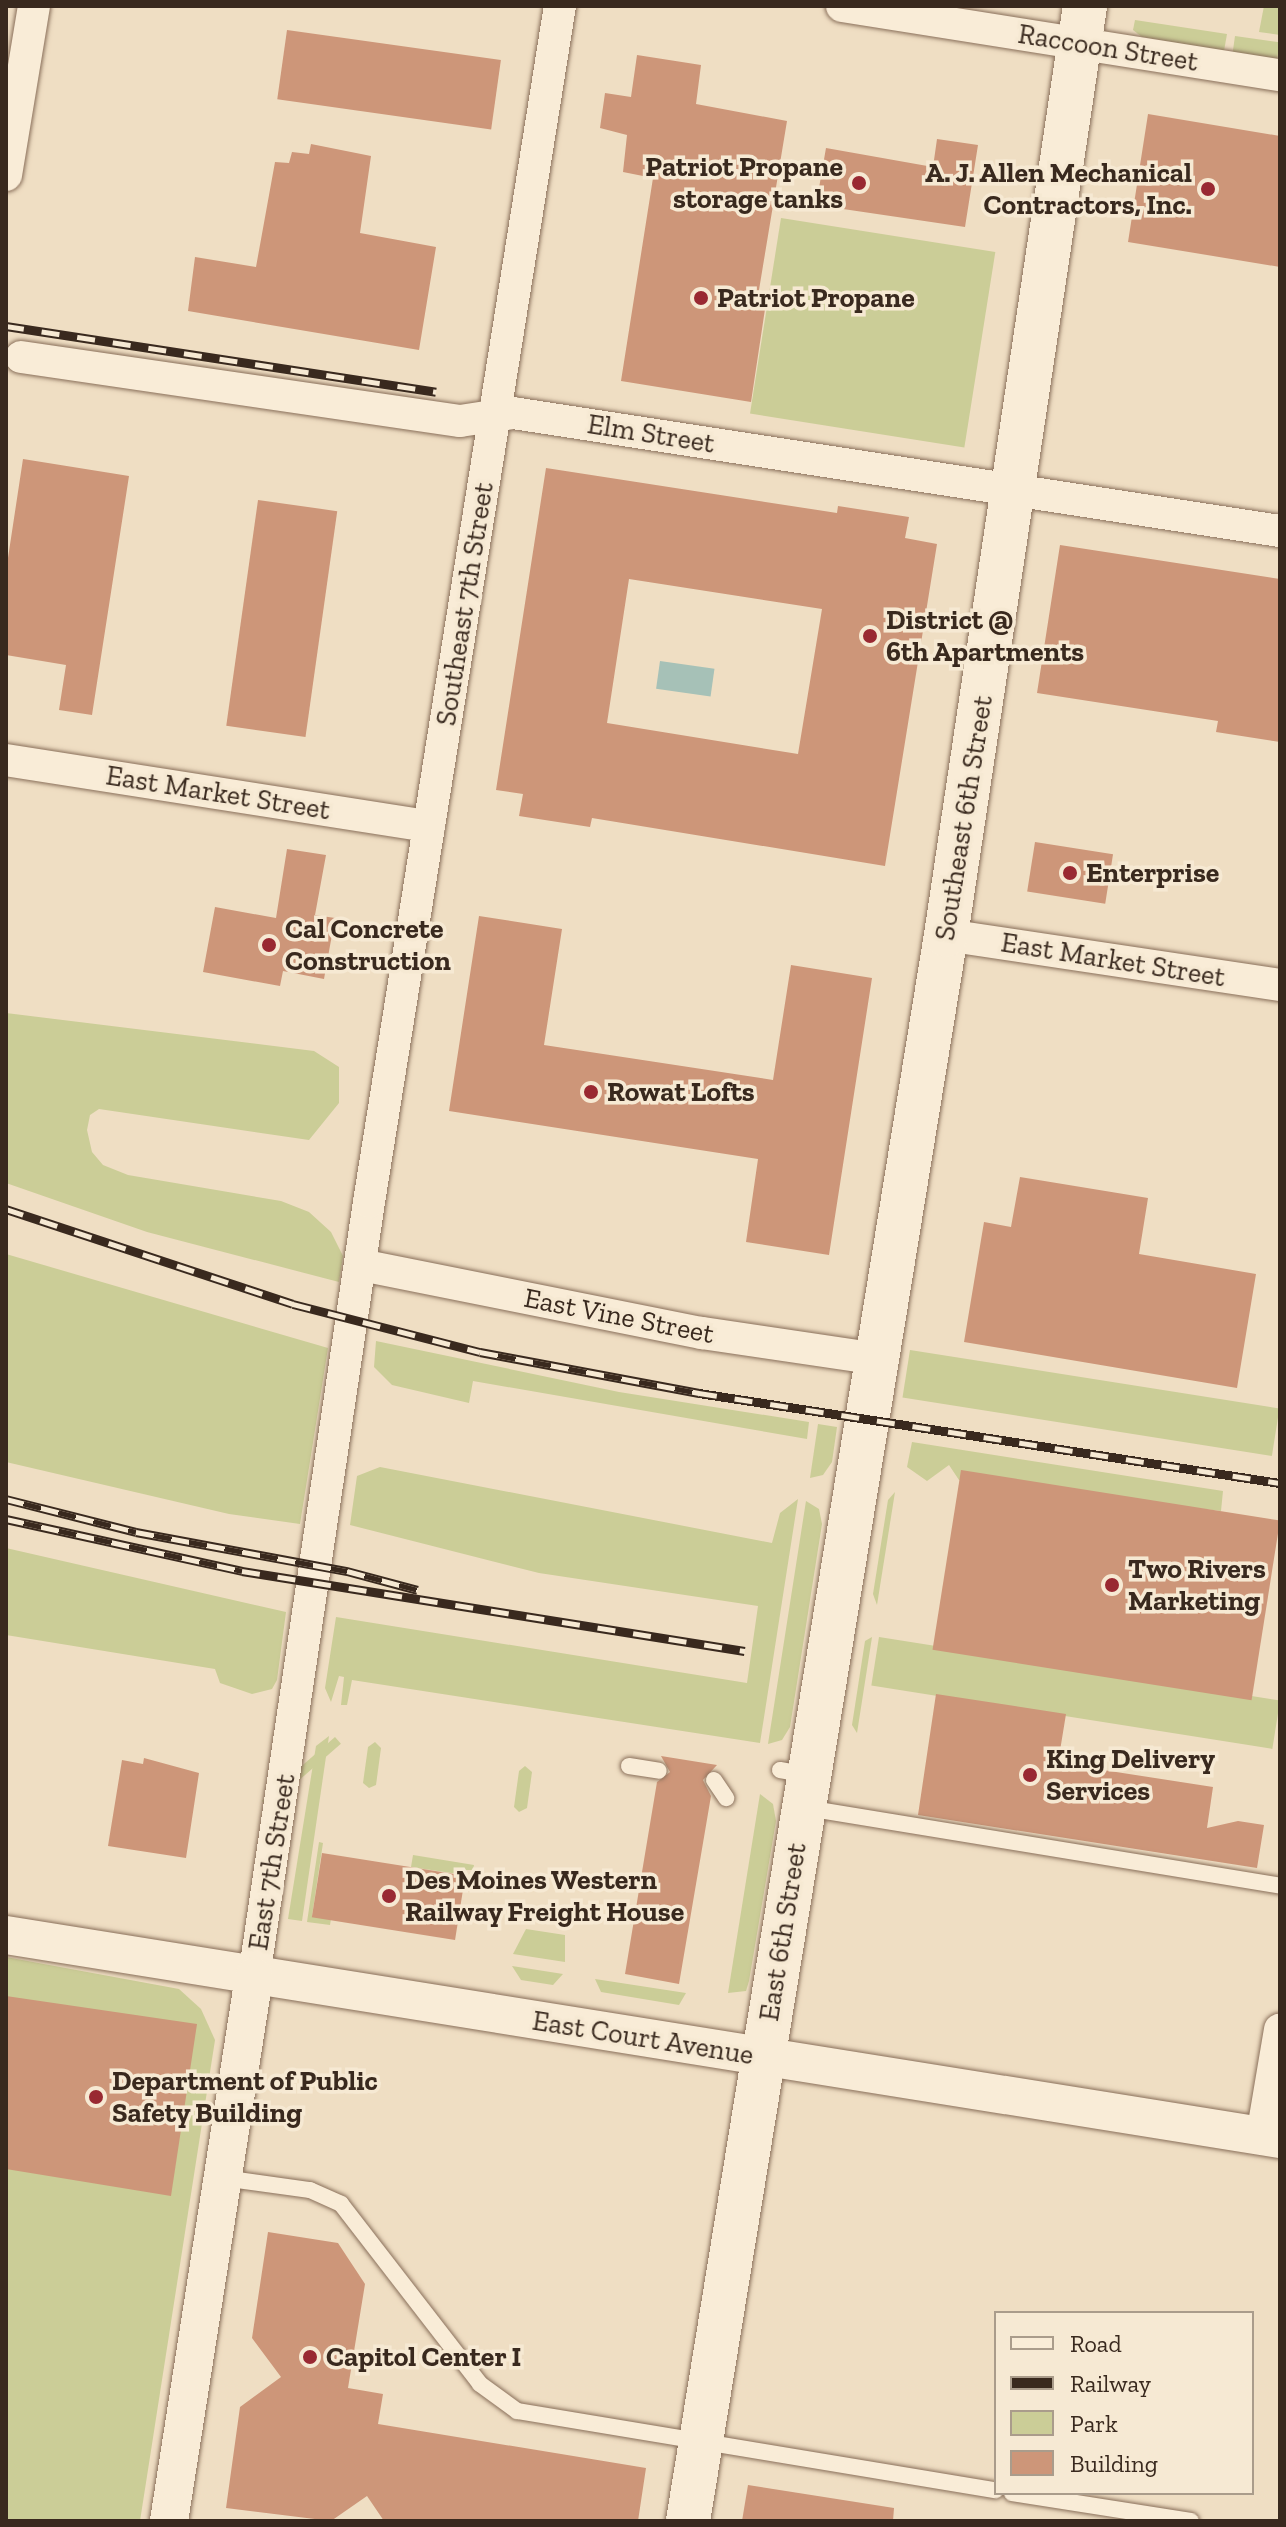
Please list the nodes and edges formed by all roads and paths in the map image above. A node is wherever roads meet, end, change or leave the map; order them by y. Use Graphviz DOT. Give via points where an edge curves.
graph roads {
  1 [pos="34,6"];
  2 [pos="560,6"];
  3 [pos="842,6"];
  4 [pos="1082,25"];
  5 [pos="1280,75"];
  6 [pos="6,175"];
  7 [pos="21,357"];
  8 [pos="495,416"];
  9 [pos="1012,489"];
  10 [pos="1280,531"];
  11 [pos="6,760"];
  12 [pos="429,826"];
  13 [pos="946,935"];
  14 [pos="1280,985"];
  15 [pos="369,1202"];
  16 [pos="361,1265"];
  17 [pos="880,1352"];
  18 [pos="629,1766"];
  19 [pos="659,1771"];
  20 [pos="714,1780"];
  21 [pos="798,1784"];
  22 [pos="726,1798"];
  23 [pos="1280,1886"];
  24 [pos="6,1935"];
  25 [pos="254,1977"];
  26 [pos="1280,2030"];
  27 [pos="763,2057"];
  28 [pos="1271,2137"];
  29 [pos="223,2178"];
  30 [pos="700,2443"];
  31 [pos="994,2490"];
  32 [pos="1025,2495"];
  33 [pos="169,2521"];
  34 [pos="688,2521"];
  35 [pos="1191,2521"];
  1 -- 6 [label="street"];
  2 -- 8 [label="street, Southeast 7th Street"];
  3 -- 4 [label="street, Raccoon Street"];
  4 -- 5 [label="street, Raccoon Street"];
  4 -- 9 [label="main road, Southeast 6th Street"];
  7 -- 8 [label="street, Elm Street" via="460,421"];
  8 -- 9 [label="street, Elm Street" via="528,415"];
  8 -- 12 [label="street, Southeast 7th Street"];
  9 -- 10 [label="street, Elm Street"];
  9 -- 13 [label="main road, Southeast 6th Street"];
  11 -- 12 [label="street, East Market Street"];
  12 -- 15 [label="street, Southeast 7th Street"];
  13 -- 14 [label="street, East Market Street"];
  13 -- 17 [label="main road, Southeast 6th Street"];
  15 -- 16 [label="street, East 7th Street"];
  16 -- 17 [label="street, East Vine Street" via="702,1333"];
  16 -- 25 [label="street, East 7th Street"];
  17 -- 21 [label="main road, East 6th Street"];
  18 -- 19 [label="lane"];
  20 -- 22 [label="lane"];
  21 -- 23 [label="lane"];
  21 -- 27 [label="main road, East 6th Street"];
  24 -- 25 [label="street, East Court Avenue"];
  25 -- 27 [label="street, East Court Avenue"];
  25 -- 29 [label="street, East 7th Street"];
  26 -- 28 [label="street"];
  27 -- 28 [label="street, East Court Avenue"];
  27 -- 30 [label="main road, East 6th Street"];
  29 -- 30 [label="lane" via="310,2190 341,2204 480,2384 507,2407 530,2416"];
  29 -- 33 [label="street, East 7th Street"];
  30 -- 31 [label="lane"];
  30 -- 34 [label="main road, East 6th Street"];
  32 -- 35 [label="lane"];
}
